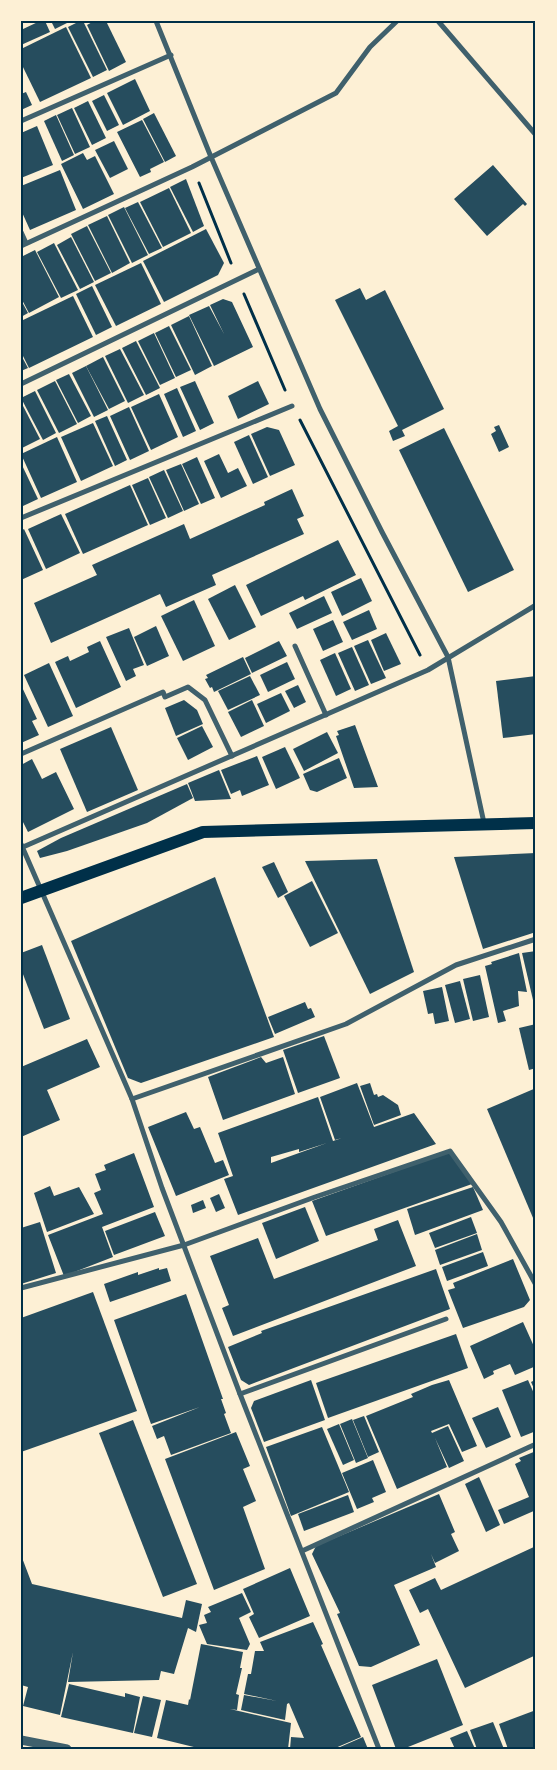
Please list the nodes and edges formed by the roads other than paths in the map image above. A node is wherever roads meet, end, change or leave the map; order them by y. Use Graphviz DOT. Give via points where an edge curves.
graph roads {
  1 [pos="156,21"];
  2 [pos="397,21"];
  3 [pos="438,21"];
  4 [pos="171,55"];
  5 [pos="21,121"];
  6 [pos="536,136"];
  7 [pos="211,157"];
  8 [pos="21,232"];
  9 [pos="24,244"];
  10 [pos="259,269"];
  11 [pos="21,384"];
  12 [pos="292,406"];
  13 [pos="21,518"];
  14 [pos="536,605"];
  15 [pos="295,646"];
  16 [pos="448,657"];
  17 [pos="326,715"];
  18 [pos="21,754"];
  19 [pos="232,756"];
  20 [pos="536,823"];
  21 [pos="484,824"];
  22 [pos="22,846"];
  23 [pos="41,890"];
  24 [pos="21,898"];
  25 [pos="536,939"];
  26 [pos="132,1100"];
  27 [pos="184,1246"];
  28 [pos="536,1285"];
  29 [pos="21,1288"];
  30 [pos="446,1319"];
  31 [pos="240,1394"];
  32 [pos="536,1444"];
  33 [pos="302,1552"];
  34 [pos="21,1740"];
  35 [pos="67,1749"];
  36 [pos="379,1749"];
  1 -- 4 [label="street"];
  2 -- 7 [label="street" via="370,47 336,93"];
  3 -- 6 [label="street"];
  4 -- 5 [label="street"];
  4 -- 7 [label="street"];
  7 -- 9 [label="street"];
  7 -- 10 [label="street"];
  8 -- 9 [label="street"];
  10 -- 11 [label="street"];
  10 -- 16 [label="street" via="320,408"];
  12 -- 13 [label="street"];
  14 -- 16 [label="street"];
  15 -- 17 [label="street"];
  16 -- 17 [label="street" via="428,670"];
  16 -- 21 [label="street"];
  17 -- 19 [label="street"];
  18 -- 19 [label="street" via="163,692 165,697 188,687 205,700"];
  19 -- 22 [label="street"];
  20 -- 21 [label="main road"];
  21 -- 23 [label="main road" via="203,832"];
  22 -- 23 [label="street"];
  23 -- 24 [label="main road"];
  23 -- 26 [label="street"];
  25 -- 26 [label="street" via="456,965 346,1024"];
  26 -- 27 [label="street"];
  27 -- 28 [label="street" via="450,1151 501,1222"];
  27 -- 29 [label="street"];
  27 -- 31 [label="street"];
  30 -- 31 [label="street"];
  31 -- 33 [label="street"];
  32 -- 33 [label="street"];
  33 -- 36 [label="street"];
  34 -- 35 [label="street"];
}
